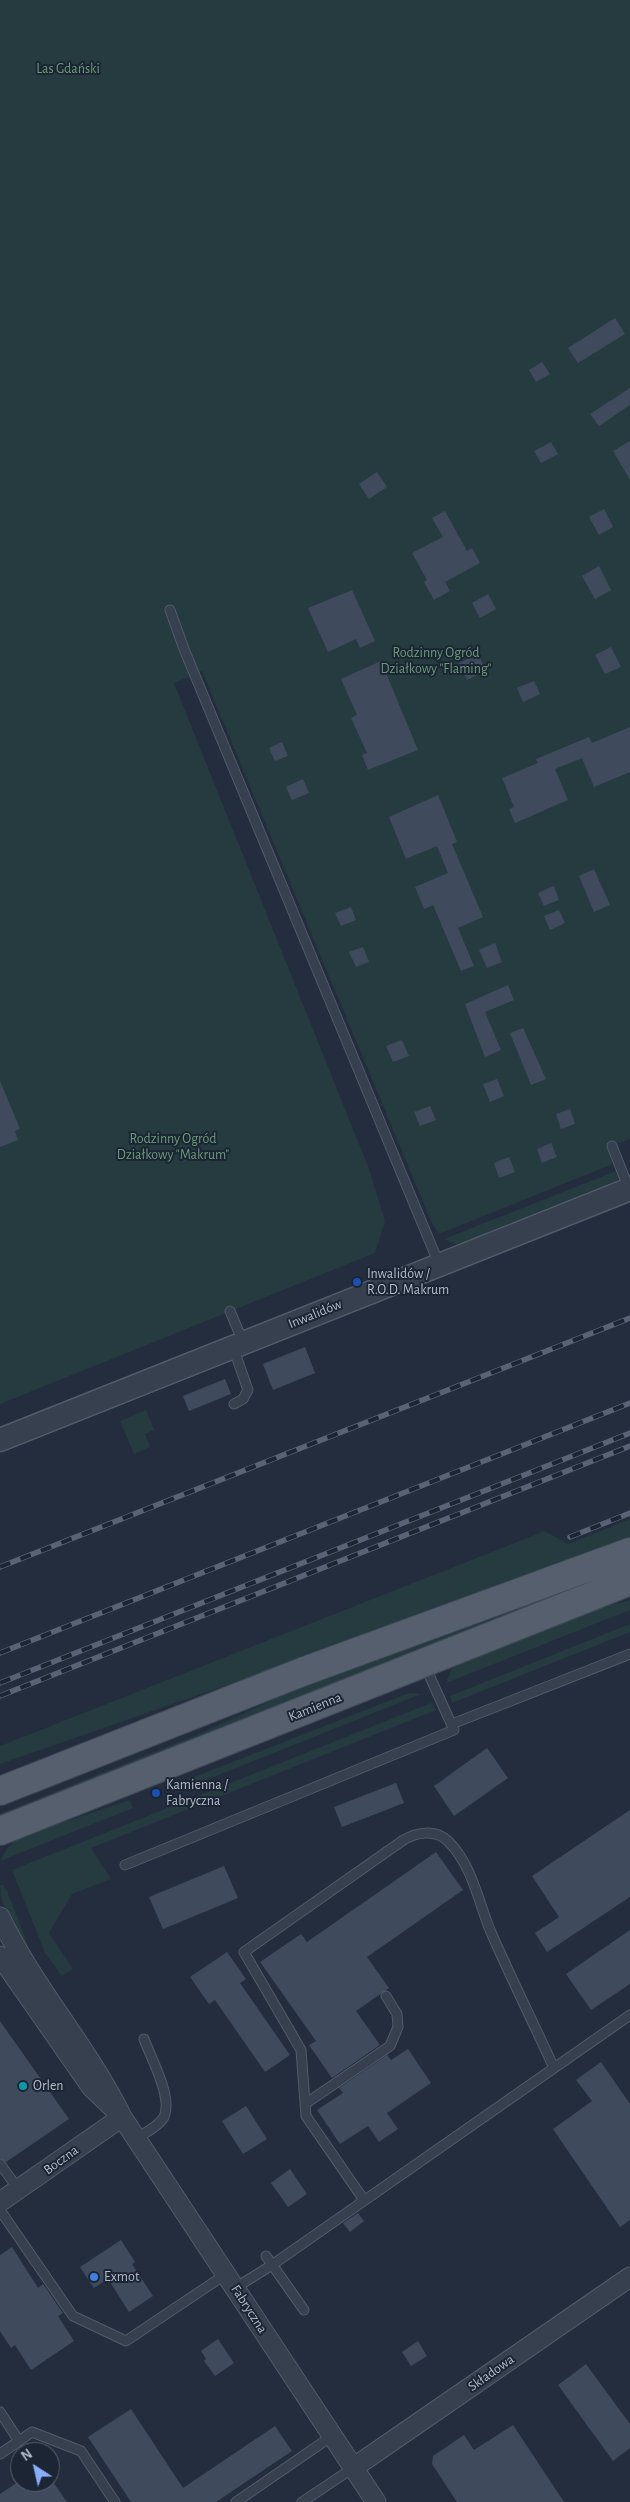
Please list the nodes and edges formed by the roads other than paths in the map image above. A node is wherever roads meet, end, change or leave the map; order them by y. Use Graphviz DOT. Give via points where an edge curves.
graph roads {
  1 [pos="170,610"];
  2 [pos="612,1146"];
  3 [pos="629,1189"];
  4 [pos="440,1264"];
  5 [pos="230,1311"];
  6 [pos="238,1345"];
  7 [pos="234,1404"];
  8 [pos="0,1440"];
  9 [pos="630,1552"];
  10 [pos="630,1581"];
  11 [pos="630,1654"];
  12 [pos="424,1664"];
  13 [pos="452,1724"];
  14 [pos="0,1791"];
  15 [pos="0,1831"];
  16 [pos="125,1865"];
  17 [pos="0,1917"];
  18 [pos="1,1962"];
  19 [pos="386,1996"];
  20 [pos="630,2015"];
  21 [pos="144,2039"];
  22 [pos="554,2068"];
  23 [pos="306,2104"];
  24 [pos="122,2117"];
  25 [pos="137,2138"];
  26 [pos="0,2164"];
  27 [pos="19,2190"];
  28 [pos="364,2200"];
  29 [pos="0,2202"];
  30 [pos="0,2210"];
  31 [pos="266,2256"];
  32 [pos="272,2264"];
  33 [pos="630,2278"];
  34 [pos="230,2281"];
  35 [pos="304,2310"];
  36 [pos="0,2412"];
  37 [pos="332,2436"];
  38 [pos="19,2441"];
  39 [pos="0,2454"];
  40 [pos="352,2468"];
  41 [pos="115,2502"];
  42 [pos="236,2502"];
  43 [pos="302,2502"];
  44 [pos="376,2502"];
  1 -- 4 [label="lane"];
  2 -- 3 [label="lane"];
  3 -- 4 [label="street, Inwalidów"];
  4 -- 6 [label="street, Inwalidów"];
  5 -- 6 [label="lane"];
  6 -- 7 [label="lane" via="248,1390 243,1399"];
  6 -- 8 [label="street, Inwalidów"];
  9 -- 14 [label="main road" via="302,1672"];
  10 -- 12 [label="main road, Kamienna"];
  11 -- 13 [label="lane"];
  12 -- 13 [label="lane"];
  12 -- 15 [label="main road, Kamienna"];
  13 -- 16 [label="lane" via="454,1730"];
  17 -- 24 [label="street, Fabryczna" via="14,1946 104,2080"];
  18 -- 24 [label="street, Fabryczna" via="92,2088"];
  19 -- 23 [label="lane" via="397,2014 398,2028 390,2046"];
  20 -- 22 [label="lane"];
  21 -- 25 [label="lane" via="166,2098 165,2116"];
  22 -- 23 [label="lane" via="490,1929 467,1869 441,1836 424,1833 402,1841 244,1952 301,2050"];
  22 -- 28 [label="lane"];
  23 -- 28 [label="lane" via="306,2116"];
  24 -- 25 [label="street, Fabryczna"];
  24 -- 27 [label="street, Boczna"];
  25 -- 34 [label="street, Fabryczna"];
  26 -- 27 [label="lane"];
  27 -- 29 [label="street, Boczna"];
  28 -- 32 [label="lane"];
  30 -- 34 [label="lane" via="73,2316 126,2341"];
  31 -- 32 [label="lane"];
  32 -- 34 [label="lane"];
  32 -- 35 [label="lane"];
  33 -- 40 [label="street, Składowa"];
  34 -- 37 [label="street, Fabryczna"];
  36 -- 38 [label="lane"];
  37 -- 40 [label="street, Fabryczna"];
  37 -- 42 [label="lane"];
  38 -- 39 [label="lane"];
  38 -- 41 [label="lane" via="32,2432 81,2451"];
  40 -- 43 [label="lane"];
  40 -- 44 [label="street, Fabryczna"];
}
